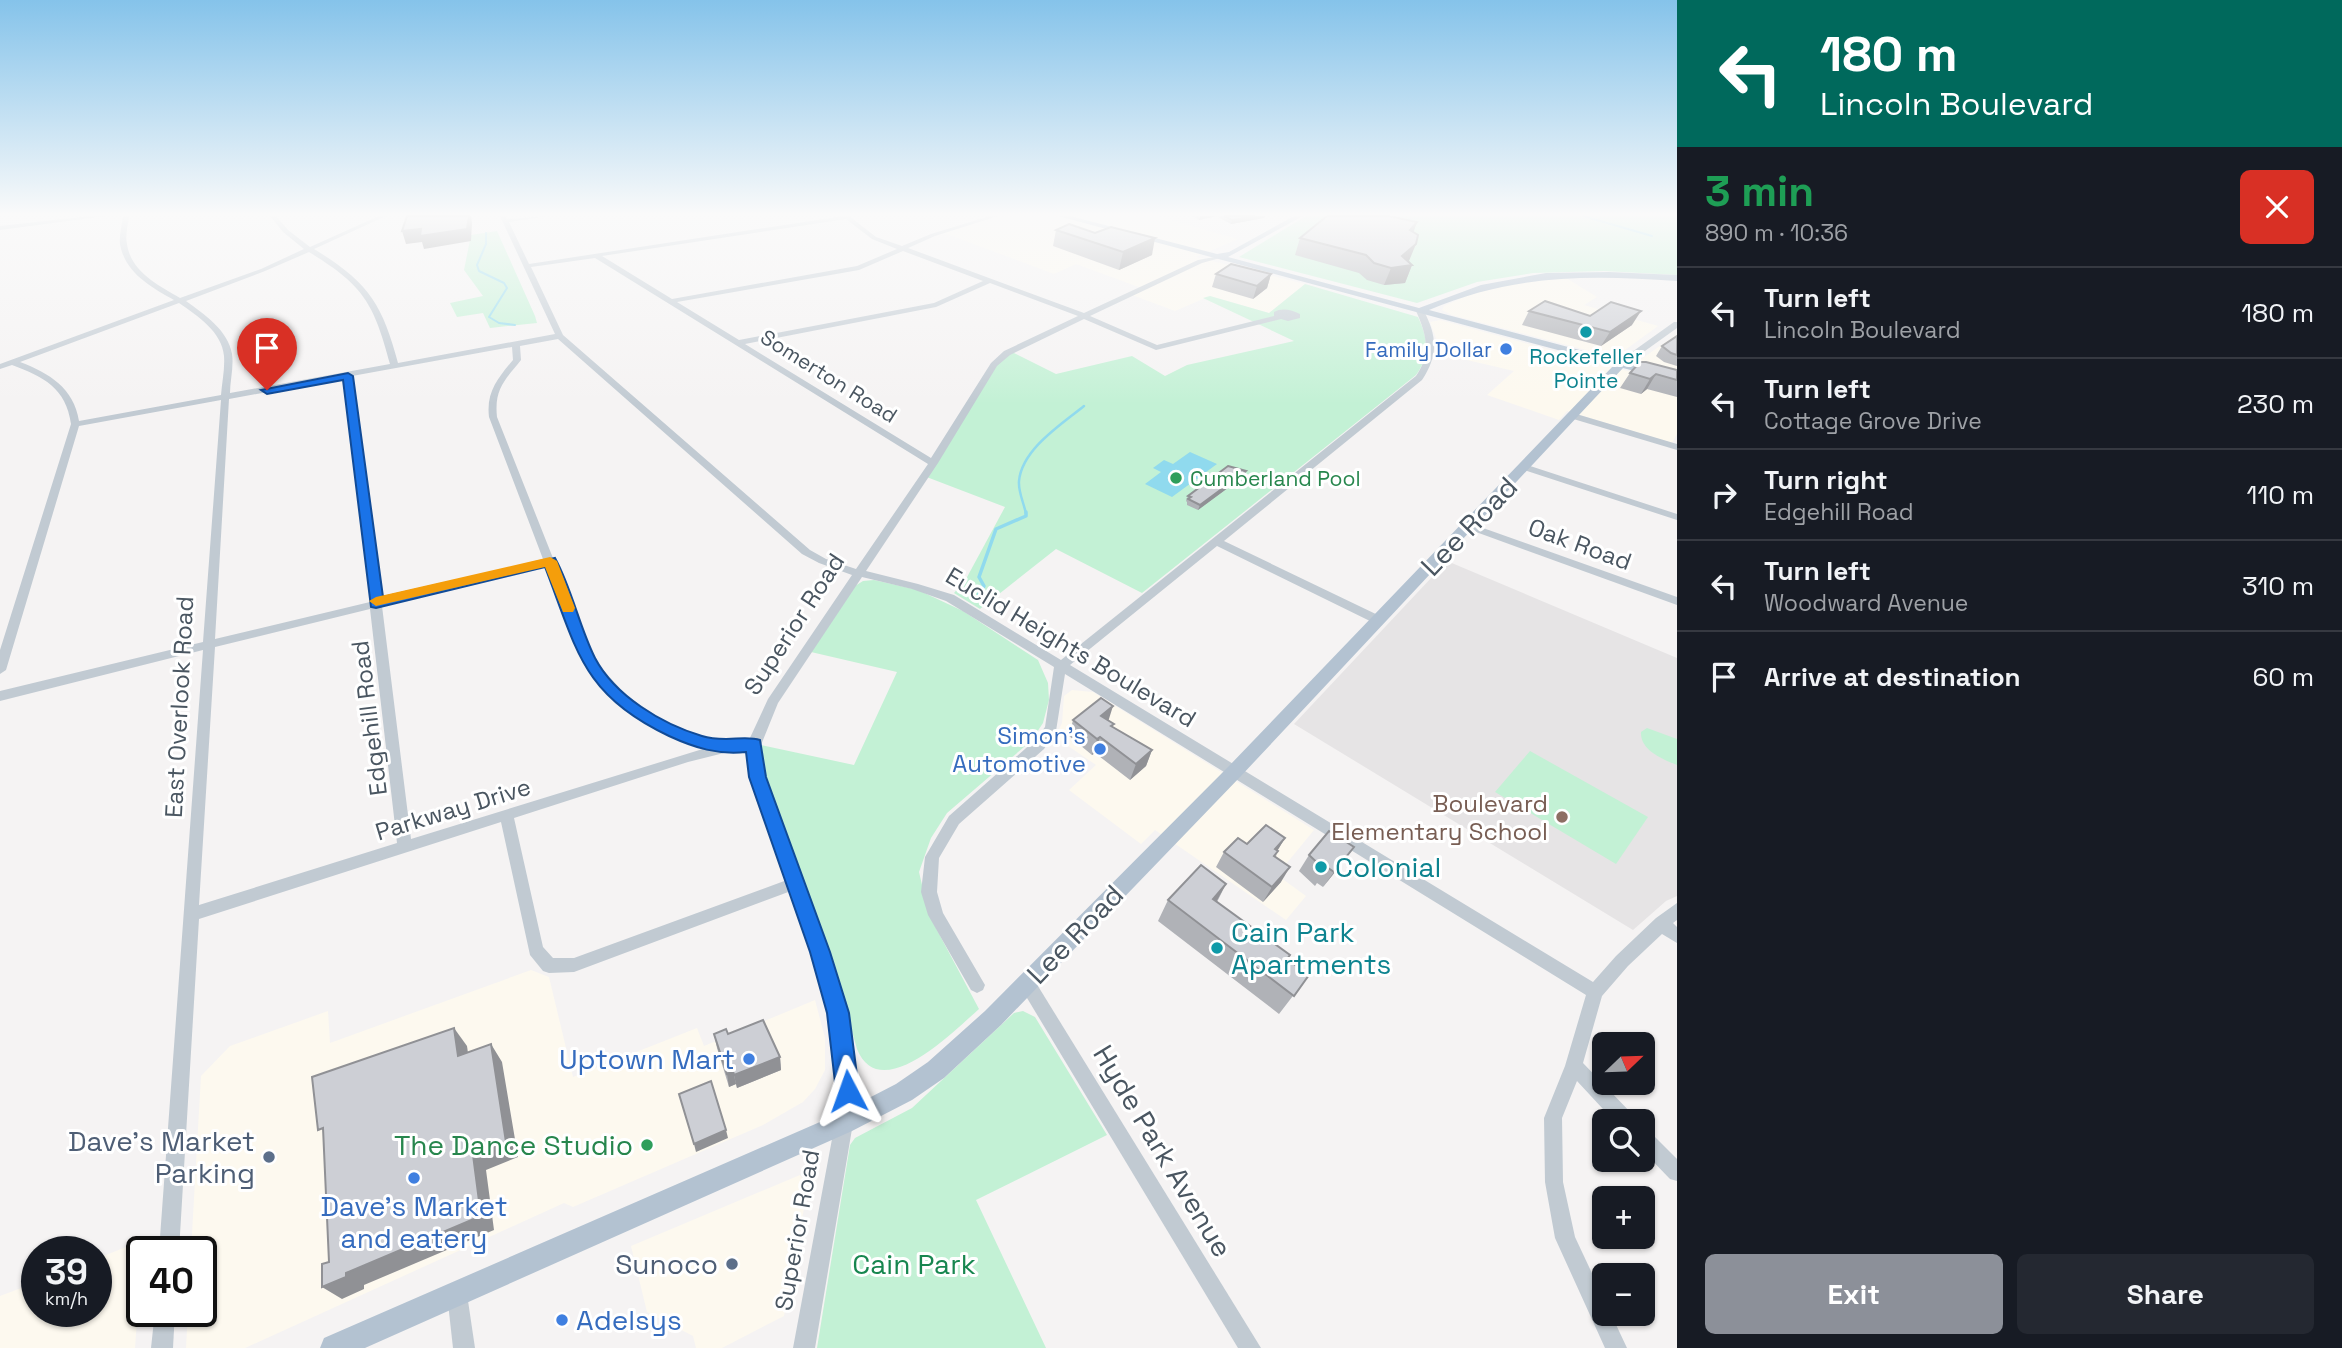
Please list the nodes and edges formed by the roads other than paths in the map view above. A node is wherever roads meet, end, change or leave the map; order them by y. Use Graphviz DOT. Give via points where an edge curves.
graph roads {
  1 [pos="144,279"];
  2 [pos="230,279"];
  3 [pos="353,279"];
  4 [pos="533,279"];
  5 [pos="635,279"];
  6 [pos="797,279"];
  7 [pos="983,279"];
  8 [pos="1161,279"];
  9 [pos="1300,279"];
  10 [pos="1515,279"];
  11 [pos="989,281"];
  12 [pos="177,299"];
  13 [pos="672,301"];
  14 [pos="1420,311"];
  15 [pos="1083,315"];
  16 [pos="1279,317"];
  17 [pos="1675,326"];
  18 [pos="560,336"];
  19 [pos="738,343"];
  20 [pos="516,346"];
  21 [pos="3,362"];
  22 [pos="1621,364"];
  23 [pos="395,367"];
  24 [pos="348,376"];
  25 [pos="1677,379"];
  26 [pos="227,397"];
  27 [pos="1573,416"];
  28 [pos="75,424"];
  29 [pos="1677,447"];
  30 [pos="933,463"];
  31 [pos="1524,467"];
  32 [pos="1677,517"];
  33 [pos="1469,526"];
  34 [pos="1216,541"];
  35 [pos="550,561"];
  36 [pos="859,573"];
  37 [pos="1677,601"];
  38 [pos="376,603"];
  39 [pos="1378,620"];
  40 [pos="208,645"];
  41 [pos="1060,667"];
  42 [pos="0,670"];
  43 [pos="0,696"];
  44 [pos="754,745"];
  45 [pos="727,748"];
  46 [pos="1235,771"];
  47 [pos="508,816"];
  48 [pos="405,847"];
  49 [pos="796,883"];
  50 [pos="1677,910"];
  51 [pos="193,914"];
  52 [pos="1661,922"];
  53 [pos="1677,936"];
  54 [pos="549,966"];
  55 [pos="1027,983"];
  56 [pos="977,985"];
  57 [pos="1595,992"];
  58 [pos="1574,1066"];
  59 [pos="1615,1109"];
  60 [pos="844,1123"];
  61 [pos="1655,1149"];
  62 [pos="1677,1172"];
  63 [pos="170,1236"];
  64 [pos="457,1294"];
  65 [pos="164,1327"];
  66 [pos="162,1348"];
  67 [pos="334,1348"];
  68 [pos="464,1348"];
  69 [pos="804,1348"];
  70 [pos="1250,1348"];
  71 [pos="1616,1348"];
  1 -- 12 [label="street, East Overlook Road"];
  2 -- 12 [label="street"];
  3 -- 23 [label="street" via="368,294 385,328"];
  4 -- 18 [label="street, Euclid Heights Boulevard"];
  5 -- 13 [label="street, Somerton Road"];
  6 -- 13 [label="street"];
  7 -- 11 [label="street"];
  8 -- 15 [label="street, Superior Road"];
  9 -- 14 [label="main road"];
  10 -- 14 [label="main road" via="1465,290"];
  11 -- 15 [label="street"];
  11 -- 19 [label="street" via="936,305"];
  12 -- 21 [label="street"];
  12 -- 26 [label="street, East Overlook Road" via="209,320 224,339"];
  13 -- 19 [label="street, Somerton Road"];
  14 -- 22 [label="main road"];
  14 -- 34 [label="street" via="1433,349 1419,378"];
  15 -- 16 [label="street" via="1156,348"];
  15 -- 30 [label="street, Superior Road" via="1007,353 994,365"];
  17 -- 22 [label="street, Lee Road"];
  18 -- 20 [label="street"];
  18 -- 36 [label="street, Euclid Heights Boulevard" via="806,552 821,562"];
  19 -- 30 [label="street, Somerton Road"];
  20 -- 23 [label="street"];
  20 -- 35 [label="street" via="517,360 497,382 490,402"];
  21 -- 28 [label="street" via="55,382 69,396"];
  22 -- 25 [label="main road"];
  22 -- 27 [label="main road, Lee Road"];
  23 -- 24 [label="street"];
  24 -- 26 [label="street"];
  24 -- 38 [label="street, Edgehill Road"];
  26 -- 28 [label="street"];
  26 -- 40 [label="street, East Overlook Road"];
  27 -- 29 [label="street"];
  27 -- 31 [label="main road, Lee Road"];
  28 -- 42 [label="street"];
  30 -- 36 [label="street, Superior Road"];
  31 -- 32 [label="street"];
  31 -- 33 [label="main road, Lee Road"];
  33 -- 37 [label="street, Oak Road"];
  33 -- 39 [label="main road, Lee Road"];
  34 -- 39 [label="street"];
  34 -- 41 [label="street"];
  35 -- 38 [label="street"];
  35 -- 45 [label="street" via="589,661 609,690 645,718 697,741"];
  36 -- 41 [label="street, Euclid Heights Boulevard" via="917,585 950,598"];
  36 -- 44 [label="street, Superior Road" via="772,702"];
  38 -- 40 [label="street"];
  38 -- 48 [label="street, Edgehill Road"];
  39 -- 46 [label="main road, Lee Road"];
  40 -- 43 [label="street"];
  40 -- 51 [label="street, East Overlook Road"];
  41 -- 46 [label="street, Euclid Heights Boulevard"];
  41 -- 56 [label="street" via="1051,727 1045,736 954,820 932,857 929,892 936,915"];
  44 -- 45 [label="street"];
  44 -- 49 [label="street, Superior Road" via="758,777"];
  45 -- 47 [label="street, Parkway Drive"];
  46 -- 55 [label="main road, Lee Road"];
  46 -- 57 [label="street, Euclid Heights Boulevard"];
  47 -- 48 [label="street, Parkway Drive"];
  47 -- 54 [label="street" via="536,950"];
  48 -- 51 [label="street, Parkway Drive"];
  49 -- 54 [label="street" via="574,965"];
  49 -- 60 [label="street, Superior Road" via="838,1013 848,1079"];
  50 -- 52 [label="street"];
  51 -- 63 [label="street, East Overlook Road"];
  52 -- 53 [label="street"];
  52 -- 57 [label="street"];
  55 -- 60 [label="main road, Lee Road" via="936,1070"];
  55 -- 70 [label="street, Hyde Park Avenue"];
  57 -- 58 [label="street"];
  58 -- 59 [label="street"];
  58 -- 71 [label="street" via="1553,1118 1554,1182 1565,1238"];
  60 -- 64 [label="main road, Lee Road"];
  60 -- 69 [label="street, Superior Road"];
  61 -- 62 [label="street"];
  64 -- 67 [label="main road, Lee Road"];
  64 -- 68 [label="street"];
  65 -- 66 [label="street"];
}
